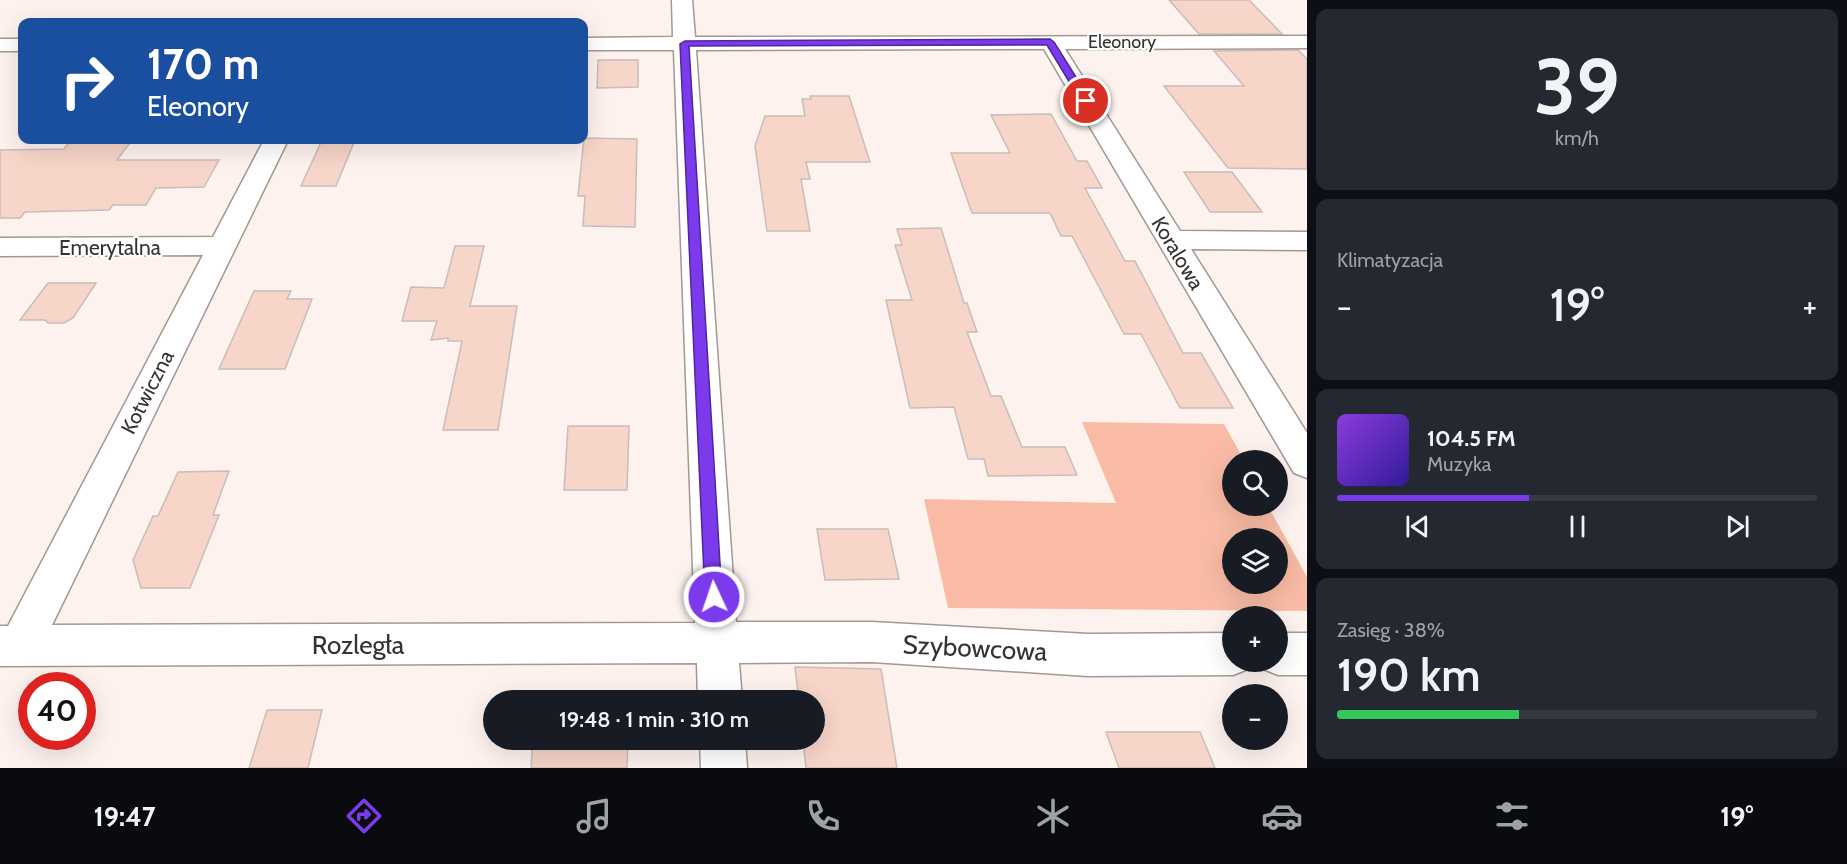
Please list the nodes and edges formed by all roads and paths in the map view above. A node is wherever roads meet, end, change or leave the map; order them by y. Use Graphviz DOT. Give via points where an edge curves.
graph roads {
  1 [pos="682,0"];
  2 [pos="1050,42"];
  3 [pos="1307,42"];
  4 [pos="588,44"];
  5 [pos="685,44"];
  6 [pos="0,45"];
  7 [pos="18,45"];
  8 [pos="274,144"];
  9 [pos="1169,240"];
  10 [pos="1307,241"];
  11 [pos="220,246"];
  12 [pos="0,247"];
  13 [pos="1307,463"];
  14 [pos="716,643"];
  15 [pos="10,646"];
  16 [pos="1222,654"];
  17 [pos="1288,654"];
  18 [pos="1307,654"];
  19 [pos="719,690"];
  20 [pos="723,750"];
  21 [pos="724,768"];
  1 -- 5 [label="street"];
  2 -- 3 [label="street, Eleonory"];
  2 -- 5 [label="street, Eleonory"];
  2 -- 9 [label="street, Koralowa"];
  4 -- 5 [label="street, Eleonory"];
  5 -- 14 [label="street"];
  6 -- 7 [label="street"];
  8 -- 11 [label="street, Kotwiczna"];
  9 -- 10 [label="street"];
  9 -- 13 [label="street, Koralowa"];
  11 -- 12 [label="street, Emerytalna"];
  11 -- 15 [label="street, Kotwiczna"];
  14 -- 15 [label="street, Rozległa"];
  14 -- 16 [label="street, Szybowcowa" via="872,642 1088,655"];
  14 -- 19 [label="street"];
  17 -- 18 [label="street"];
  20 -- 21 [label="street"];
}
